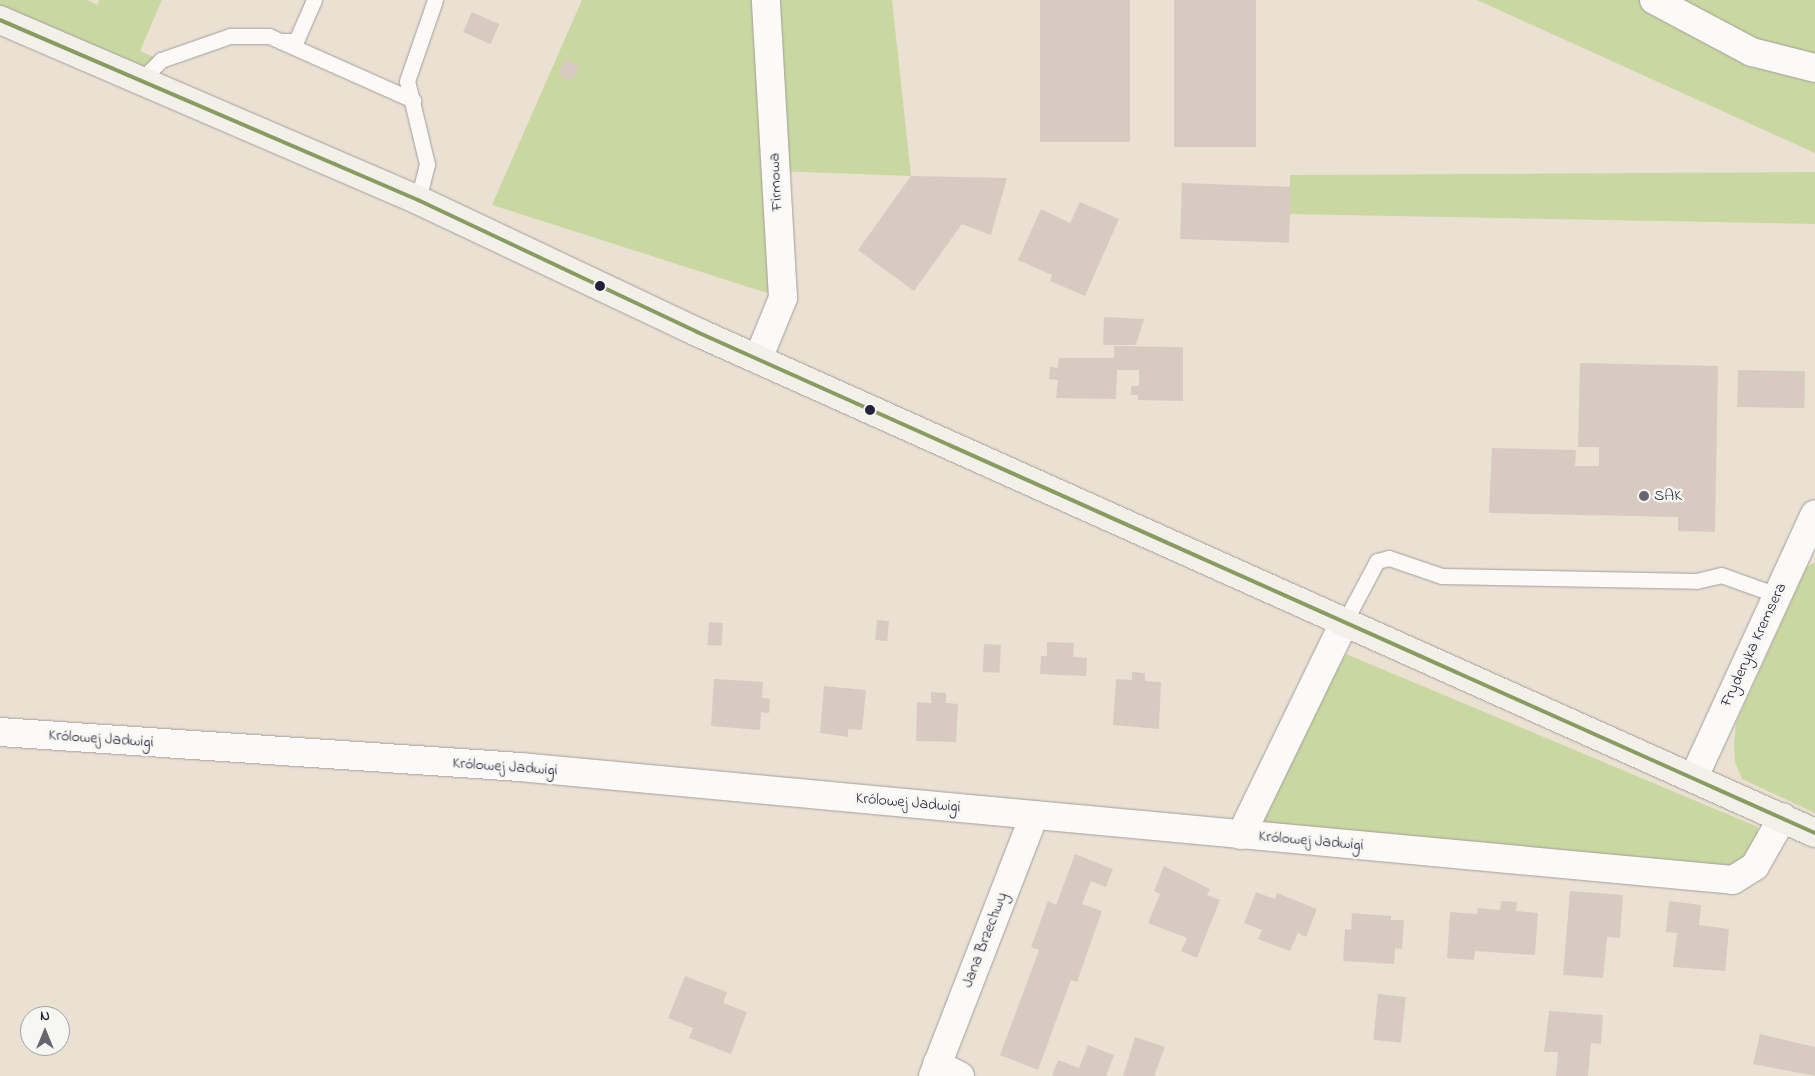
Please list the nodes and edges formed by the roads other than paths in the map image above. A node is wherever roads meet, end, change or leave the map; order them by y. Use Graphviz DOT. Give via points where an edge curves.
graph roads {
  1 [pos="314,0"];
  2 [pos="435,0"];
  3 [pos="766,0"];
  4 [pos="1654,0"];
  5 [pos="0,20"];
  6 [pos="281,41"];
  7 [pos="1815,68"];
  8 [pos="139,82"];
  9 [pos="413,100"];
  10 [pos="418,200"];
  11 [pos="758,359"];
  12 [pos="1815,514"];
  13 [pos="1777,596"];
  14 [pos="1344,623"];
  15 [pos="0,732"];
  16 [pos="1694,777"];
  17 [pos="1034,815"];
  18 [pos="1783,817"];
  19 [pos="1815,833"];
  20 [pos="1241,835"];
  21 [pos="943,1072"];
  1 -- 6 [label="lane" via="296,40"];
  2 -- 9 [label="lane" via="407,81"];
  3 -- 11 [label="street, Firmowa" via="783,298"];
  4 -- 7 [label="street" via="1752,52"];
  5 -- 8 [label="main road"];
  6 -- 8 [label="lane" via="269,36 230,36 160,60"];
  6 -- 9 [label="lane"];
  8 -- 10 [label="main road"];
  9 -- 10 [label="lane" via="427,164"];
  10 -- 11 [label="main road"];
  11 -- 14 [label="main road"];
  12 -- 13 [label="street, Fryderyka Kremsera"];
  13 -- 14 [label="lane" via="1721,575 1696,581 1442,576 1389,558 1377,561"];
  13 -- 16 [label="street, Fryderyka Kremsera"];
  14 -- 16 [label="main road"];
  14 -- 20 [label="street"];
  15 -- 17 [label="street, Królowej Jadwigi" via="520,767"];
  16 -- 18 [label="main road"];
  17 -- 20 [label="street, Królowej Jadwigi"];
  17 -- 21 [label="street, Jana Brzechwy"];
  18 -- 19 [label="main road"];
  18 -- 20 [label="street, Królowej Jadwigi" via="1755,866 1733,880"];
}
